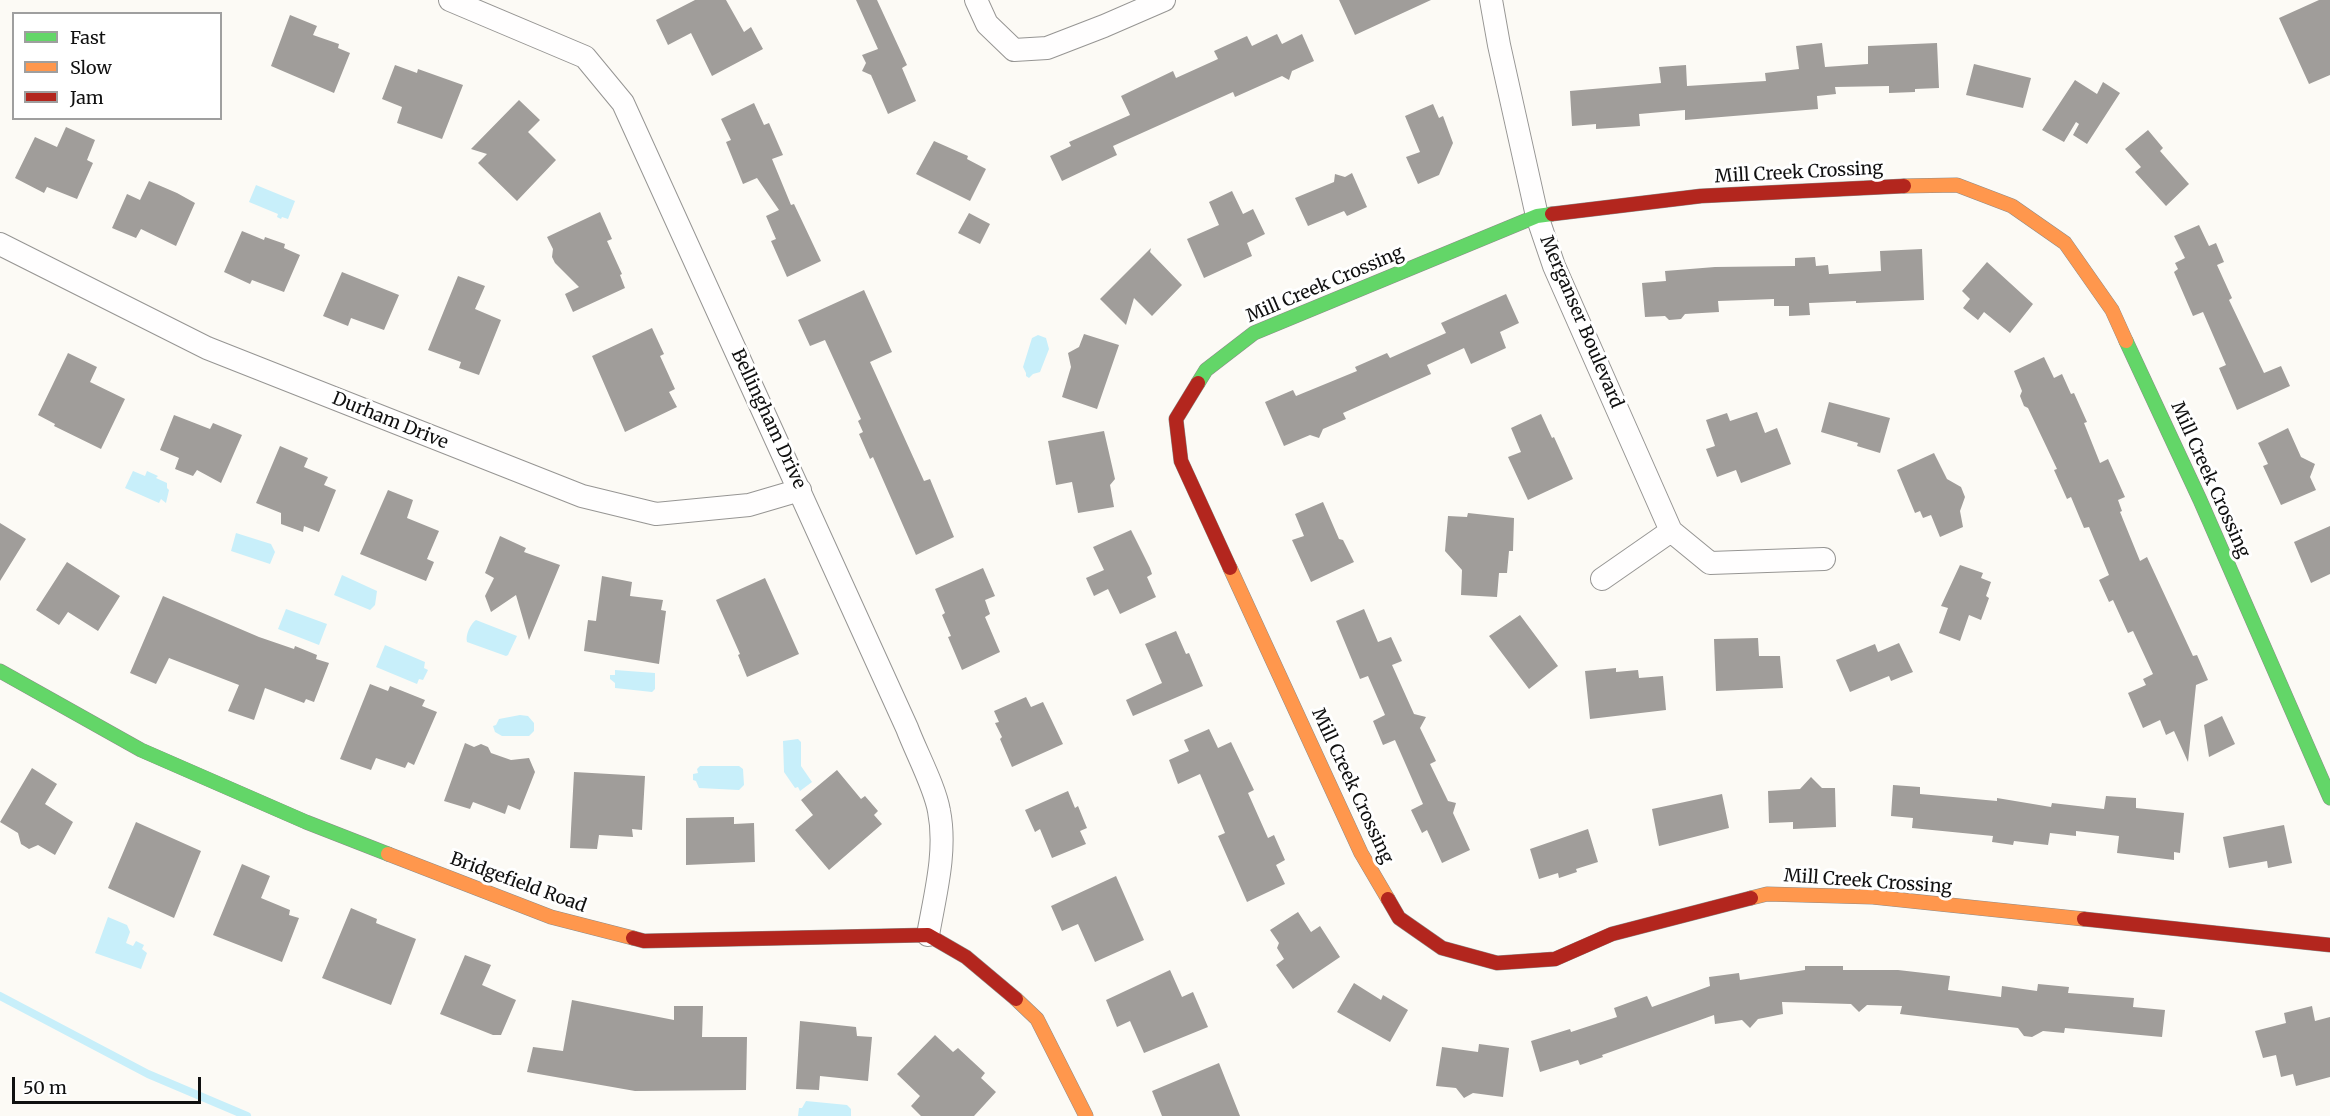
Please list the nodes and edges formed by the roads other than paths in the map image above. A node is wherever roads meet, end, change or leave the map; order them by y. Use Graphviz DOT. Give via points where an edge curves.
graph roads {
  1 [pos="450,0"];
  2 [pos="976,0"];
  3 [pos="1164,0"];
  4 [pos="1491,0"];
  5 [pos="1537,216"];
  6 [pos="0,244"];
  7 [pos="800,490"];
  8 [pos="1671,531"];
  9 [pos="1824,559"];
  10 [pos="1602,579"];
  11 [pos="0,671"];
  12 [pos="2330,798"];
  13 [pos="928,935"];
  14 [pos="2330,945"];
  15 [pos="1086,1116"];
  1 -- 7 [label="street, Bellingham Drive" via="585,57 623,103"];
  2 -- 3 [label="street" via="987,24 1014,50 1047,48"];
  4 -- 5 [label="street, Merganser Boulevard"];
  5 -- 8 [label="street, Merganser Boulevard" via="1554,266"];
  5 -- 12 [label="street, Mill Creek Crossing" via="1701,196 1958,185 2012,206 2065,243 2112,310"];
  5 -- 14 [label="street, Mill Creek Crossing" via="1254,333 1206,370 1176,419 1181,461 1361,853 1398,918 1442,948 1497,963 1555,959 1612,934 1767,894 1873,897"];
  6 -- 7 [label="street, Durham Drive" via="207,348 582,496 656,514 749,505"];
  7 -- 13 [label="street, Bellingham Drive" via="907,728 939,809 942,836"];
  8 -- 9 [label="street, Merganser Boulevard" via="1710,563"];
  8 -- 10 [label="street"];
  11 -- 13 [label="street, Bridgefield Road" via="141,750 306,822 550,917 644,941"];
  13 -- 15 [label="street" via="966,957 1036,1019"];
}
